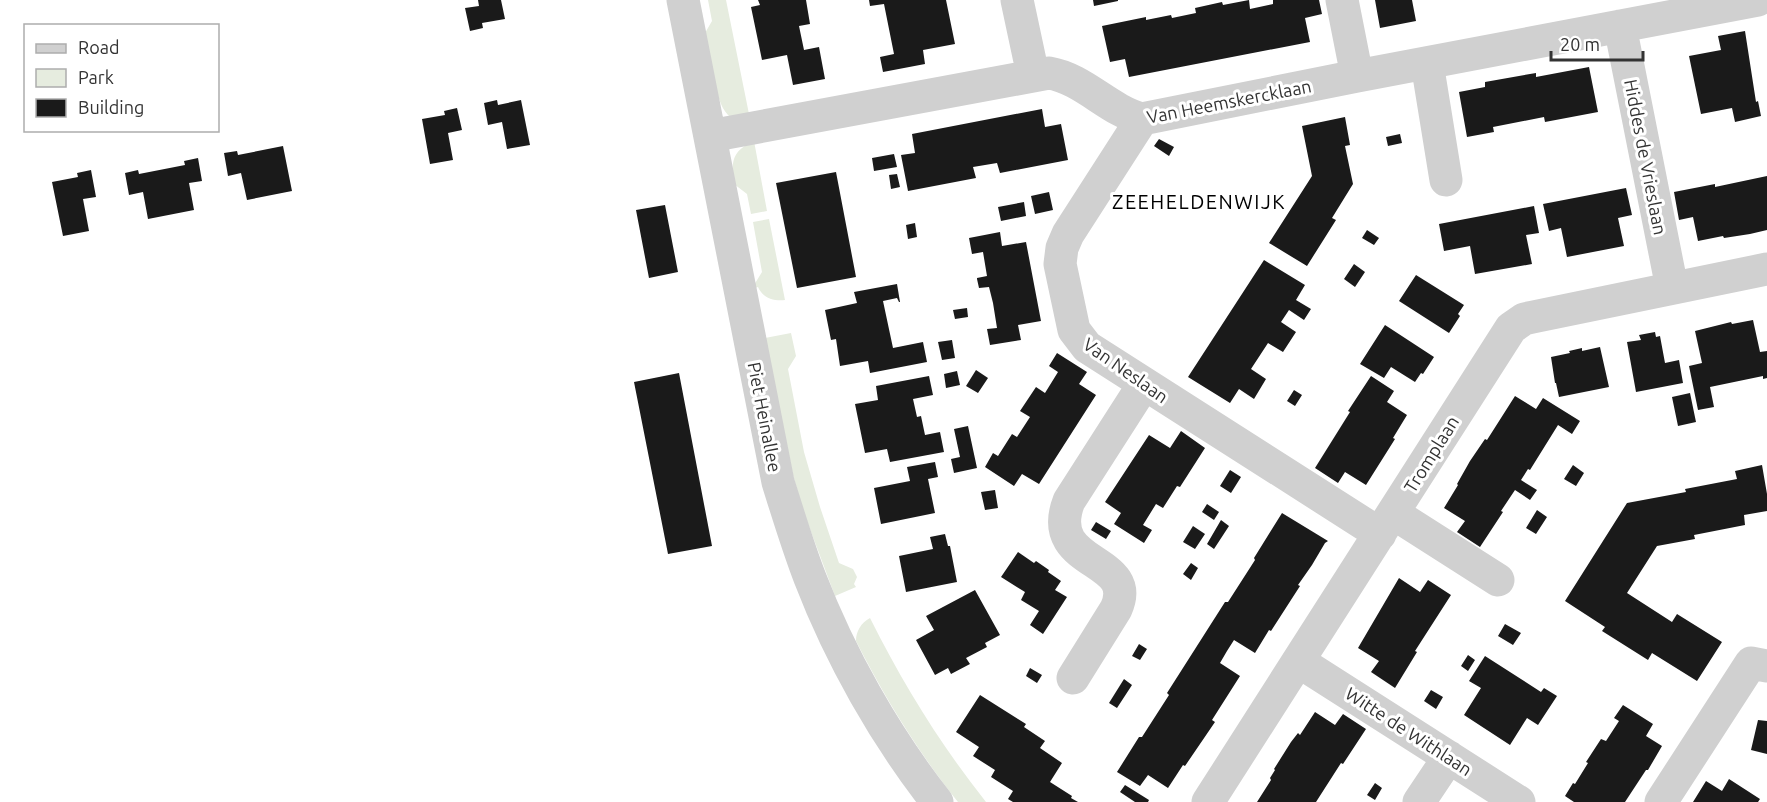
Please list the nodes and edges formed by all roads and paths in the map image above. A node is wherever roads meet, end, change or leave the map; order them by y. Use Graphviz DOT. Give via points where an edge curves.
graph roads {
  1 [pos="683,0"];
  2 [pos="1017,0"];
  3 [pos="1342,0"];
  4 [pos="1758,0"];
  5 [pos="1652,10"];
  6 [pos="1620,26"];
  7 [pos="1427,63"];
  8 [pos="1033,75"];
  9 [pos="1357,76"];
  10 [pos="1142,119"];
  11 [pos="710,136"];
  12 [pos="1446,180"];
  13 [pos="1767,269"];
  14 [pos="1672,288"];
  15 [pos="1144,384"];
  16 [pos="1386,524"];
  17 [pos="1498,580"];
  18 [pos="1298,661"];
  19 [pos="1767,666"];
  20 [pos="1073,678"];
  21 [pos="1449,757"];
  22 [pos="937,802"];
  23 [pos="1208,802"];
  24 [pos="1419,802"];
  25 [pos="1519,802"];
  26 [pos="1661,802"];
  1 -- 11 [label="street, Piet Heinallee"];
  2 -- 8 [label="street"];
  3 -- 9 [label="street"];
  4 -- 5 [label="street, Van Heemskercklaan"];
  5 -- 6 [label="street, Van Heemskercklaan"];
  6 -- 7 [label="street, Van Heemskercklaan"];
  6 -- 14 [label="street, Hiddes de Vrieslaan"];
  7 -- 9 [label="street, Van Heemskercklaan"];
  7 -- 12 [label="street"];
  8 -- 10 [label="street, Van Heemskercklaan" via="1063,75 1128,115"];
  8 -- 11 [label="street, Van Heemskercklaan"];
  9 -- 10 [label="street, Van Heemskercklaan"];
  10 -- 15 [label="street, Van Neslaan" via="1068,234 1060,264 1071,320 1080,339"];
  11 -- 22 [label="street, Piet Heinallee" via="778,482 793,532 845,657 887,729"];
  13 -- 14 [label="street, Tromplaan"];
  14 -- 16 [label="street, Tromplaan" via="1524,319 1511,328"];
  15 -- 16 [label="street, Van Neslaan"];
  15 -- 20 [label="street" via="1064,514 1071,544 1117,580 1121,591 1116,609"];
  16 -- 17 [label="street, Van Neslaan"];
  16 -- 18 [label="street, Tromplaan"];
  18 -- 21 [label="street, Witte de Withlaan"];
  18 -- 23 [label="street, Tromplaan"];
  19 -- 26 [label="street" via="1751,663"];
  21 -- 24 [label="street"];
  21 -- 25 [label="street, Witte de Withlaan"];
}
